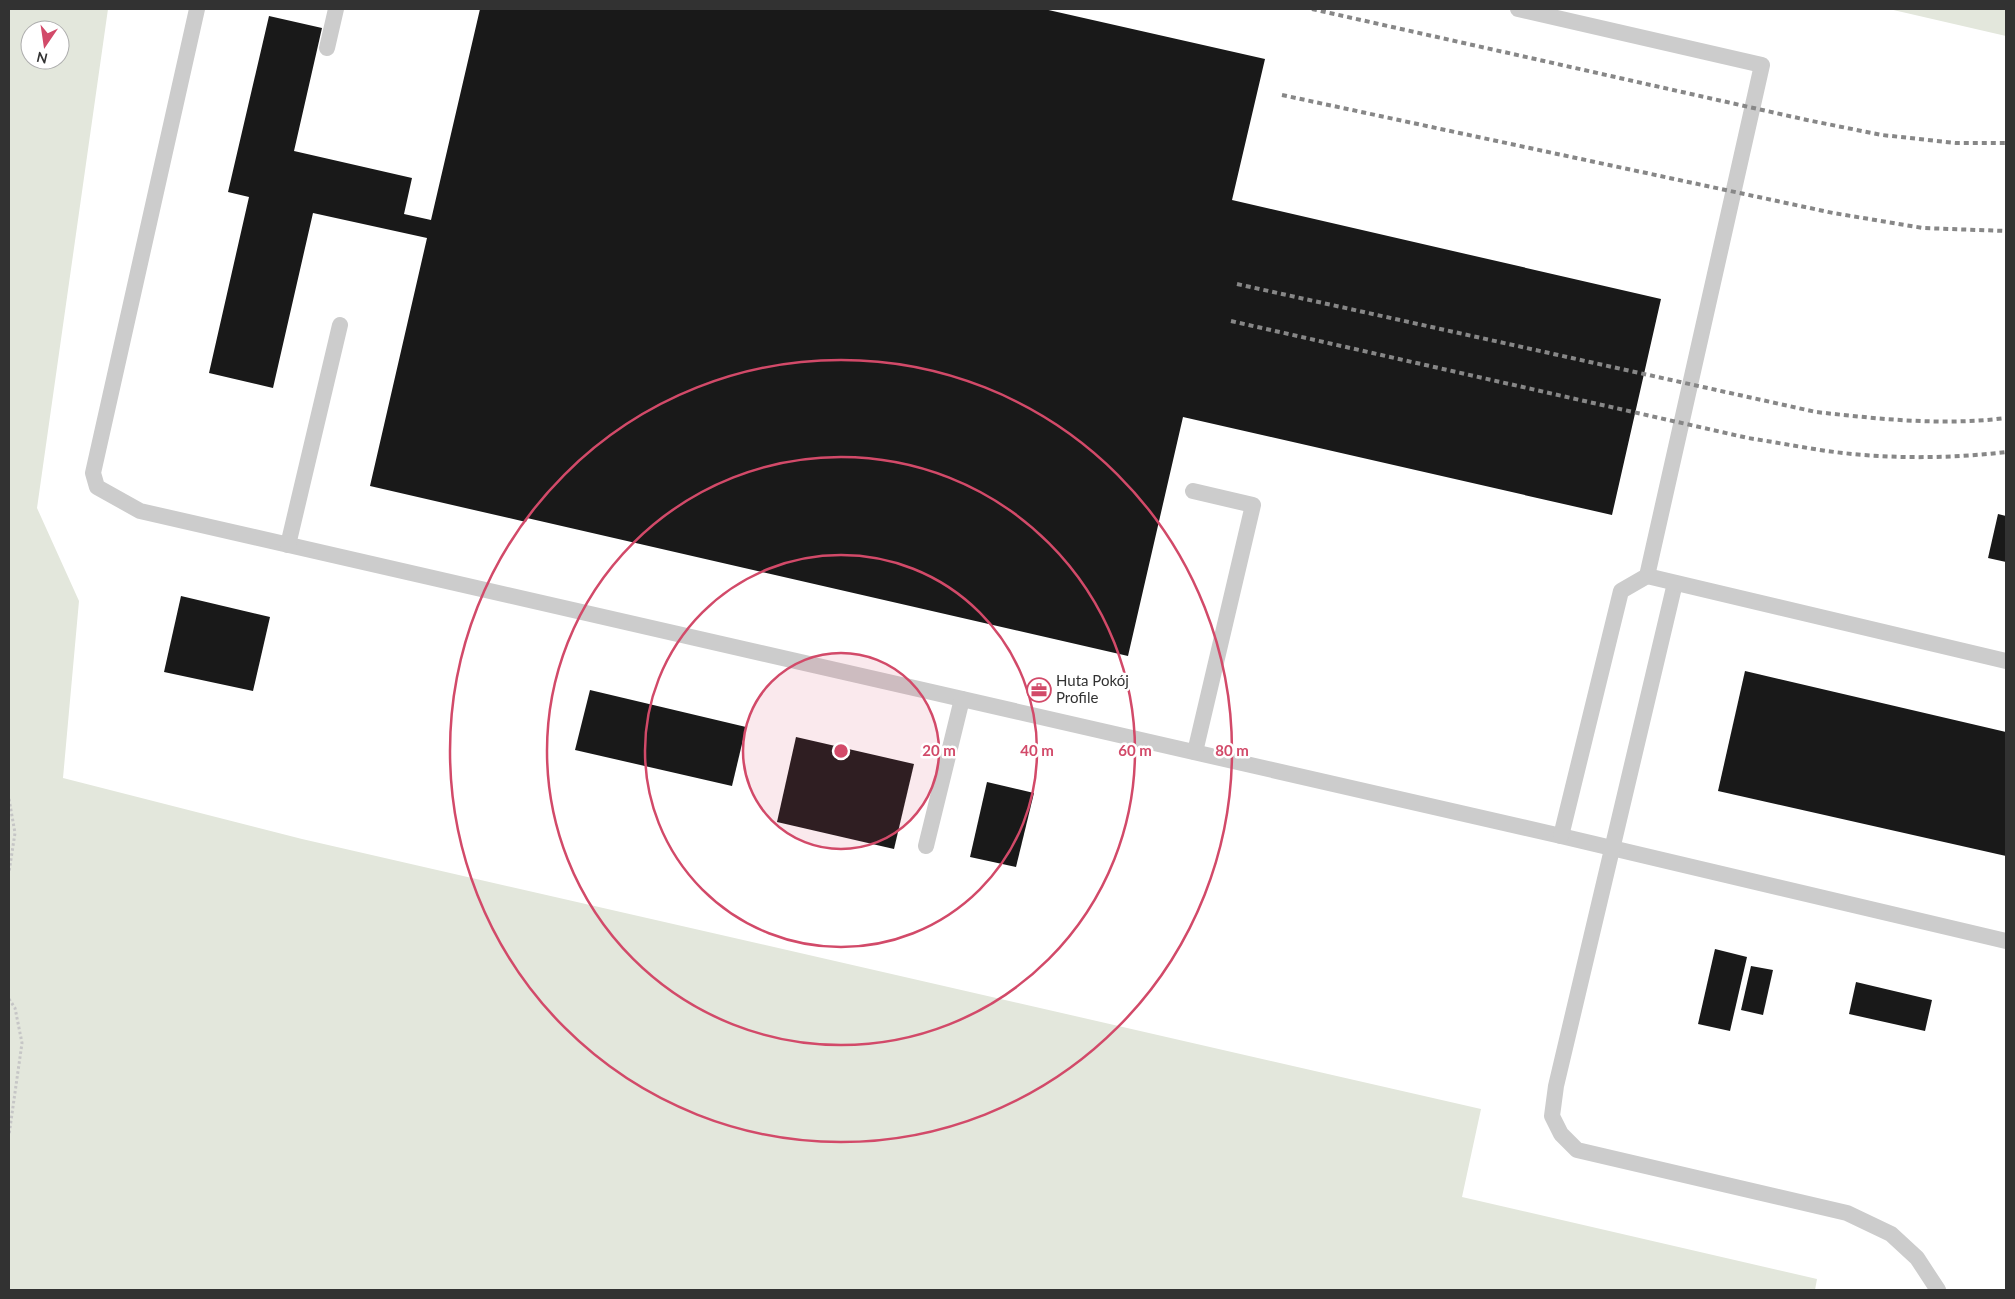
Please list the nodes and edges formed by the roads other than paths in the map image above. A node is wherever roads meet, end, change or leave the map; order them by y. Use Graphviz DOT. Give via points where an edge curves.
graph roads {
  1 [pos="197,9"];
  2 [pos="336,9"];
  3 [pos="1518,9"];
  4 [pos="327,48"];
  5 [pos="340,325"];
  6 [pos="1193,491"];
  7 [pos="288,545"];
  8 [pos="1647,576"];
  9 [pos="1674,583"];
  10 [pos="2006,661"];
  11 [pos="962,700"];
  12 [pos="1195,752"];
  13 [pos="1562,836"];
  14 [pos="926,846"];
  15 [pos="1611,848"];
  16 [pos="2006,941"];
  17 [pos="1938,1290"];
  1 -- 7 [label="lane" via="93,473 97,487 140,511"];
  2 -- 4 [label="lane"];
  3 -- 8 [label="lane" via="1762,65"];
  5 -- 7 [label="lane"];
  6 -- 12 [label="lane" via="1253,505"];
  7 -- 11 [label="lane"];
  8 -- 9 [label="lane"];
  8 -- 13 [label="lane" via="1621,591"];
  9 -- 10 [label="lane"];
  9 -- 15 [label="lane"];
  11 -- 12 [label="lane"];
  11 -- 14 [label="lane"];
  12 -- 13 [label="lane"];
  13 -- 15 [label="lane"];
  15 -- 16 [label="lane"];
  15 -- 17 [label="lane" via="1556,1086 1552,1116 1561,1134 1577,1150 1848,1213 1891,1234 1917,1258"];
}
